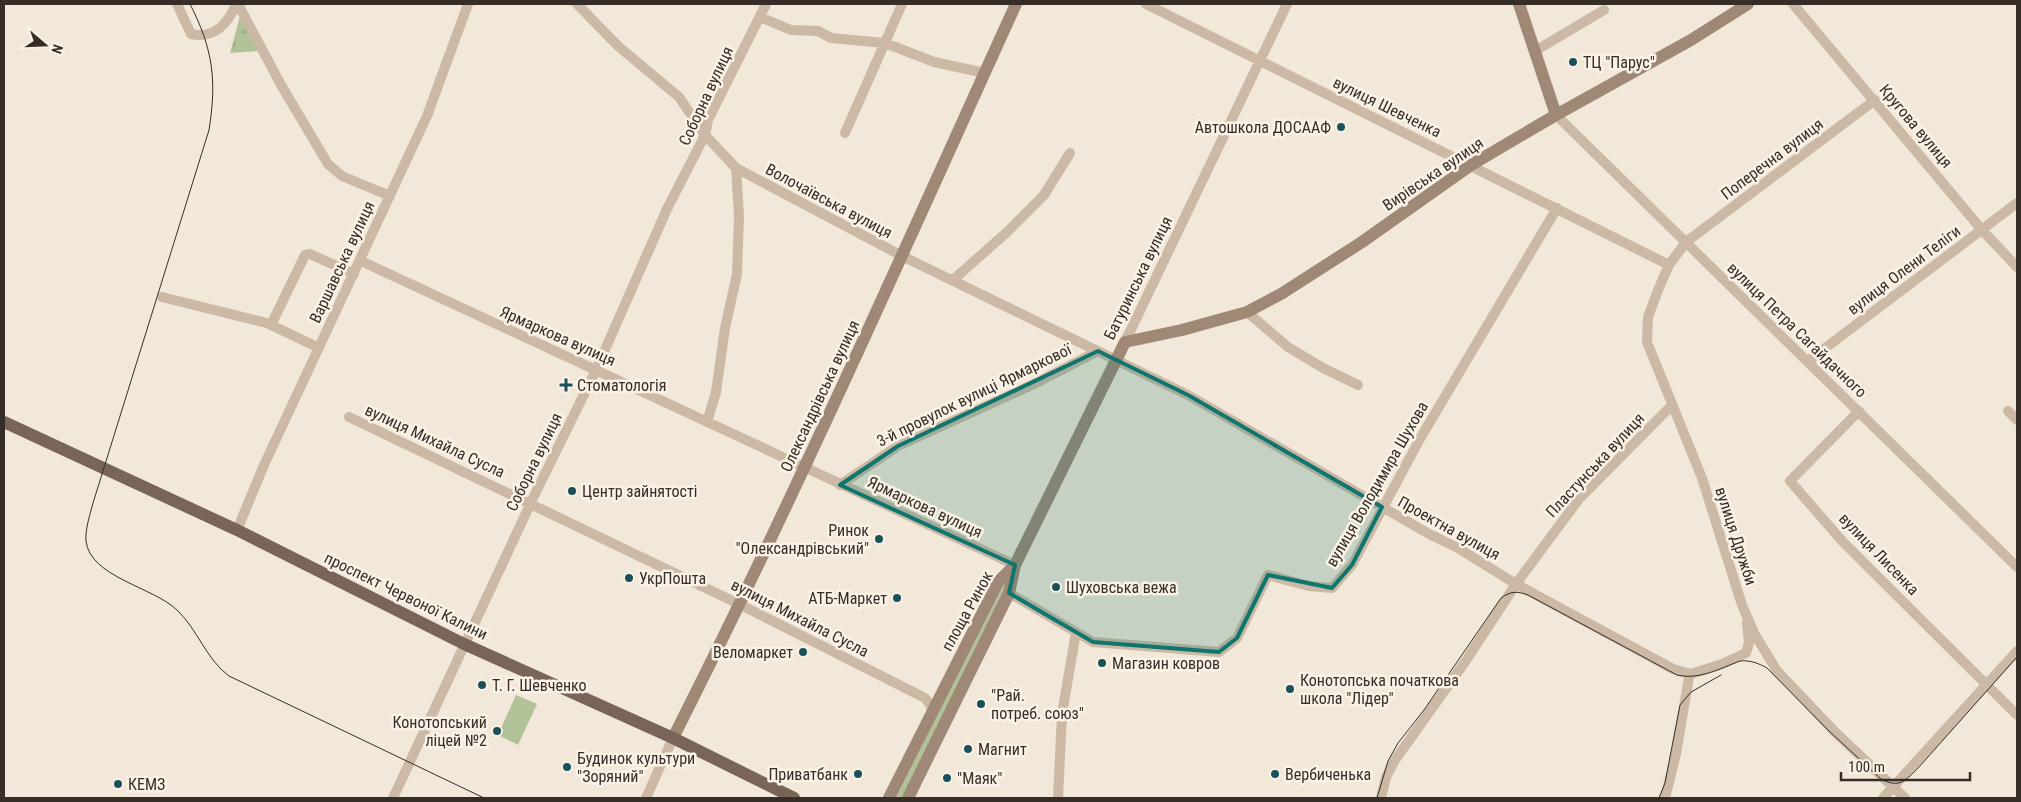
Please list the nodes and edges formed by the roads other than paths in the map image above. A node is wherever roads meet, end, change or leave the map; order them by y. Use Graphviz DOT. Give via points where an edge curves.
graph roads {
  1 [pos="176,4"];
  2 [pos="237,4"];
  3 [pos="468,4"];
  4 [pos="576,4"];
  5 [pos="766,4"];
  6 [pos="902,4"];
  7 [pos="1016,4"];
  8 [pos="1146,4"];
  9 [pos="1287,4"];
  10 [pos="1519,4"];
  11 [pos="1748,4"];
  12 [pos="1793,4"];
  13 [pos="1604,10"];
  14 [pos="760,16"];
  15 [pos="885,43"];
  16 [pos="1535,51"];
  17 [pos="1259,62"];
  18 [pos="985,73"];
  19 [pos="1875,100"];
  20 [pos="1556,115"];
  21 [pos="845,133"];
  22 [pos="705,136"];
  23 [pos="1070,153"];
  24 [pos="1471,165"];
  25 [pos="736,168"];
  26 [pos="390,196"];
  27 [pos="2017,203"];
  28 [pos="1557,208"];
  29 [pos="1982,230"];
  30 [pos="1686,242"];
  31 [pos="902,256"];
  32 [pos="361,261"];
  33 [pos="1669,265"];
  34 [pos="2017,267"];
  35 [pos="354,274"];
  36 [pos="953,280"];
  37 [pos="162,297"];
  38 [pos="1247,312"];
  39 [pos="271,325"];
  40 [pos="1125,342"];
  41 [pos="319,348"];
  42 [pos="1098,350"];
  43 [pos="1116,360"];
  44 [pos="1808,361"];
  45 [pos="596,370"];
  46 [pos="1358,385"];
  47 [pos="1672,405"];
  48 [pos="1859,411"];
  49 [pos="2008,411"];
  50 [pos="349,417"];
  51 [pos="2017,420"];
  52 [pos="4,422"];
  53 [pos="708,422"];
  54 [pos="804,467"];
  55 [pos="840,485"];
  56 [pos="531,503"];
  57 [pos="1382,507"];
  58 [pos="236,530"];
  59 [pos="1015,565"];
  60 [pos="2017,567"];
  61 [pos="1516,584"];
  62 [pos="1010,593"];
  63 [pos="740,604"];
  64 [pos="1742,605"];
  65 [pos="1076,632"];
  66 [pos="464,644"];
  67 [pos="2017,651"];
  68 [pos="1746,653"];
  69 [pos="1766,654"];
  70 [pos="1691,674"];
  71 [pos="1987,684"];
  72 [pos="934,710"];
  73 [pos="2017,715"];
  74 [pos="673,738"];
  75 [pos="1894,786"];
  76 [pos="392,798"];
  77 [pos="646,798"];
  78 [pos="794,798"];
  79 [pos="889,798"];
  80 [pos="908,798"];
  81 [pos="1058,798"];
  82 [pos="1382,798"];
  83 [pos="1665,798"];
  84 [pos="1883,798"];
  85 [pos="1905,798"];
  1 -- 2 [label="street" via="191,34 205,35 225,25"];
  2 -- 26 [label="street" via="328,164 342,176"];
  3 -- 26 [label="street, Варшавська вулиця" via="427,116"];
  4 -- 22 [label="street, Волочаївська вулиця" via="618,46 679,97"];
  5 -- 14 [label="street, Соборна вулиця"];
  6 -- 15 [label="street"];
  7 -- 18 [label="main road, Олександрівська вулиця"];
  8 -- 17 [label="street, вулиця Шевченка"];
  9 -- 17 [label="street, Батуринська вулиця"];
  10 -- 16 [label="main road"];
  11 -- 20 [label="main road, Вирівська вулиця" via="1691,40"];
  12 -- 19 [label="street, Кругова вулиця"];
  13 -- 16 [label="street"];
  14 -- 15 [label="street" via="791,30 818,31 831,38"];
  14 -- 22 [label="street, Соборна вулиця" via="708,120"];
  15 -- 18 [label="street" via="934,62"];
  15 -- 21 [label="street"];
  16 -- 20 [label="main road"];
  17 -- 24 [label="street, вулиця Шевченка"];
  17 -- 40 [label="street, Батуринська вулиця"];
  18 -- 31 [label="main road, Олександрівська вулиця"];
  19 -- 29 [label="street, Кругова вулиця"];
  19 -- 30 [label="street, Поперечна вулиця"];
  20 -- 24 [label="main road, Вирівська вулиця"];
  20 -- 30 [label="street, вулиця Петра Сагайдачного"];
  22 -- 25 [label="street, Волочаївська вулиця"];
  22 -- 45 [label="street, Соборна вулиця" via="668,209"];
  23 -- 36 [label="street" via="1044,195"];
  24 -- 28 [label="street, вулиця Шевченка"];
  24 -- 38 [label="main road, Вирівська вулиця" via="1362,242"];
  25 -- 31 [label="street, Волочаївська вулиця"];
  25 -- 53 [label="street" via="739,216 737,274"];
  26 -- 32 [label="street, Варшавська вулиця"];
  27 -- 29 [label="street, вулиця Олени Теліги"];
  28 -- 33 [label="street, вулиця Шевченка"];
  28 -- 57 [label="street, вулиця Володимира Шухова"];
  29 -- 34 [label="street, Кругова вулиця"];
  29 -- 44 [label="street, вулиця Олени Теліги"];
  30 -- 33 [label="street, вулиця Дружби"];
  30 -- 44 [label="street, вулиця Петра Сагайдачного"];
  31 -- 36 [label="street, Волочаївська вулиця"];
  31 -- 54 [label="main road, Олександрівська вулиця"];
  32 -- 35 [label="street, Варшавська вулиця"];
  32 -- 45 [label="street, Ярмаркова вулиця"];
  33 -- 47 [label="street, вулиця Дружби" via="1648,317 1647,342"];
  35 -- 39 [label="street" via="305,254"];
  35 -- 41 [label="street, Варшавська вулиця"];
  36 -- 42 [label="street, Волочаївська вулиця"];
  37 -- 39 [label="street"];
  38 -- 40 [label="main road, Вирівська вулиця"];
  38 -- 46 [label="street" via="1288,347"];
  39 -- 41 [label="street"];
  40 -- 43 [label="main road, Батуринська вулиця"];
  41 -- 58 [label="street, Варшавська вулиця"];
  42 -- 43 [label="street, Волочаївська вулиця"];
  42 -- 55 [label="street, 3-й провулок вулиці Ярмаркової" via="1032,385 898,446"];
  43 -- 57 [label="street, Проектна вулиця" via="1188,395"];
  43 -- 59 [label="main road, Батуринська вулиця"];
  44 -- 48 [label="street, вулиця Петра Сагайдачного"];
  45 -- 53 [label="street, Ярмаркова вулиця"];
  45 -- 56 [label="street, Соборна вулиця"];
  47 -- 61 [label="street, Пластунська вулиця" via="1579,499"];
  47 -- 64 [label="street, вулиця Дружби" via="1702,478"];
  48 -- 60 [label="street, вулиця Петра Сагайдачного"];
  48 -- 71 [label="street, вулиця Лисенка" via="1790,481 1843,542"];
  49 -- 51 [label="street"];
  50 -- 56 [label="street, вулиця Михайла Сусла"];
  52 -- 58 [label="main road, проспект Червоної Калини"];
  53 -- 54 [label="street, Ярмаркова вулиця"];
  54 -- 55 [label="street, Ярмаркова вулиця"];
  54 -- 63 [label="main road, Олександрівська вулиця"];
  55 -- 59 [label="street, Ярмаркова вулиця"];
  56 -- 63 [label="street, вулиця Михайла Сусла"];
  56 -- 66 [label="street, Соборна вулиця"];
  57 -- 61 [label="street, Проектна вулиця"];
  57 -- 65 [label="street, вулиця Володимира Шухова" via="1352,565 1332,588 1309,586 1268,575 1237,638 1219,652 1093,642"];
  58 -- 66 [label="main road, проспект Червоної Калини"];
  59 -- 62 [label="main road, площа Ринок"];
  59 -- 72 [label="main road, площа Ринок" via="998,582"];
  61 -- 70 [label="street, Проектна вулиця" via="1673,670"];
  61 -- 82 [label="street, Пластунська вулиця" via="1465,662 1394,760 1386,777"];
  62 -- 65 [label="street, вулиця Володимира Шухова"];
  62 -- 80 [label="main road, площа Ринок"];
  63 -- 72 [label="street, вулиця Михайла Сусла" via="925,698"];
  63 -- 74 [label="main road, Олександрівська вулиця"];
  64 -- 68 [label="street" via="1749,643"];
  64 -- 69 [label="street, вулиця Дружби"];
  65 -- 81 [label="street" via="1062,714"];
  66 -- 74 [label="main road, проспект Червоної Калини"];
  66 -- 76 [label="street, Соборна вулиця"];
  67 -- 71 [label="street"];
  68 -- 69 [label="street" via="1758,650"];
  68 -- 70 [label="street"];
  69 -- 75 [label="street, вулиця Дружби" via="1776,671 1836,733"];
  70 -- 83 [label="street"];
  71 -- 73 [label="street, вулиця Лисенка"];
  71 -- 75 [label="street"];
  72 -- 79 [label="main road, площа Ринок"];
  74 -- 77 [label="street, Олександрівська вулиця"];
  74 -- 78 [label="main road, проспект Червоної Калини"];
  75 -- 84 [label="street"];
  75 -- 85 [label="street, вулиця Дружби"];
}
